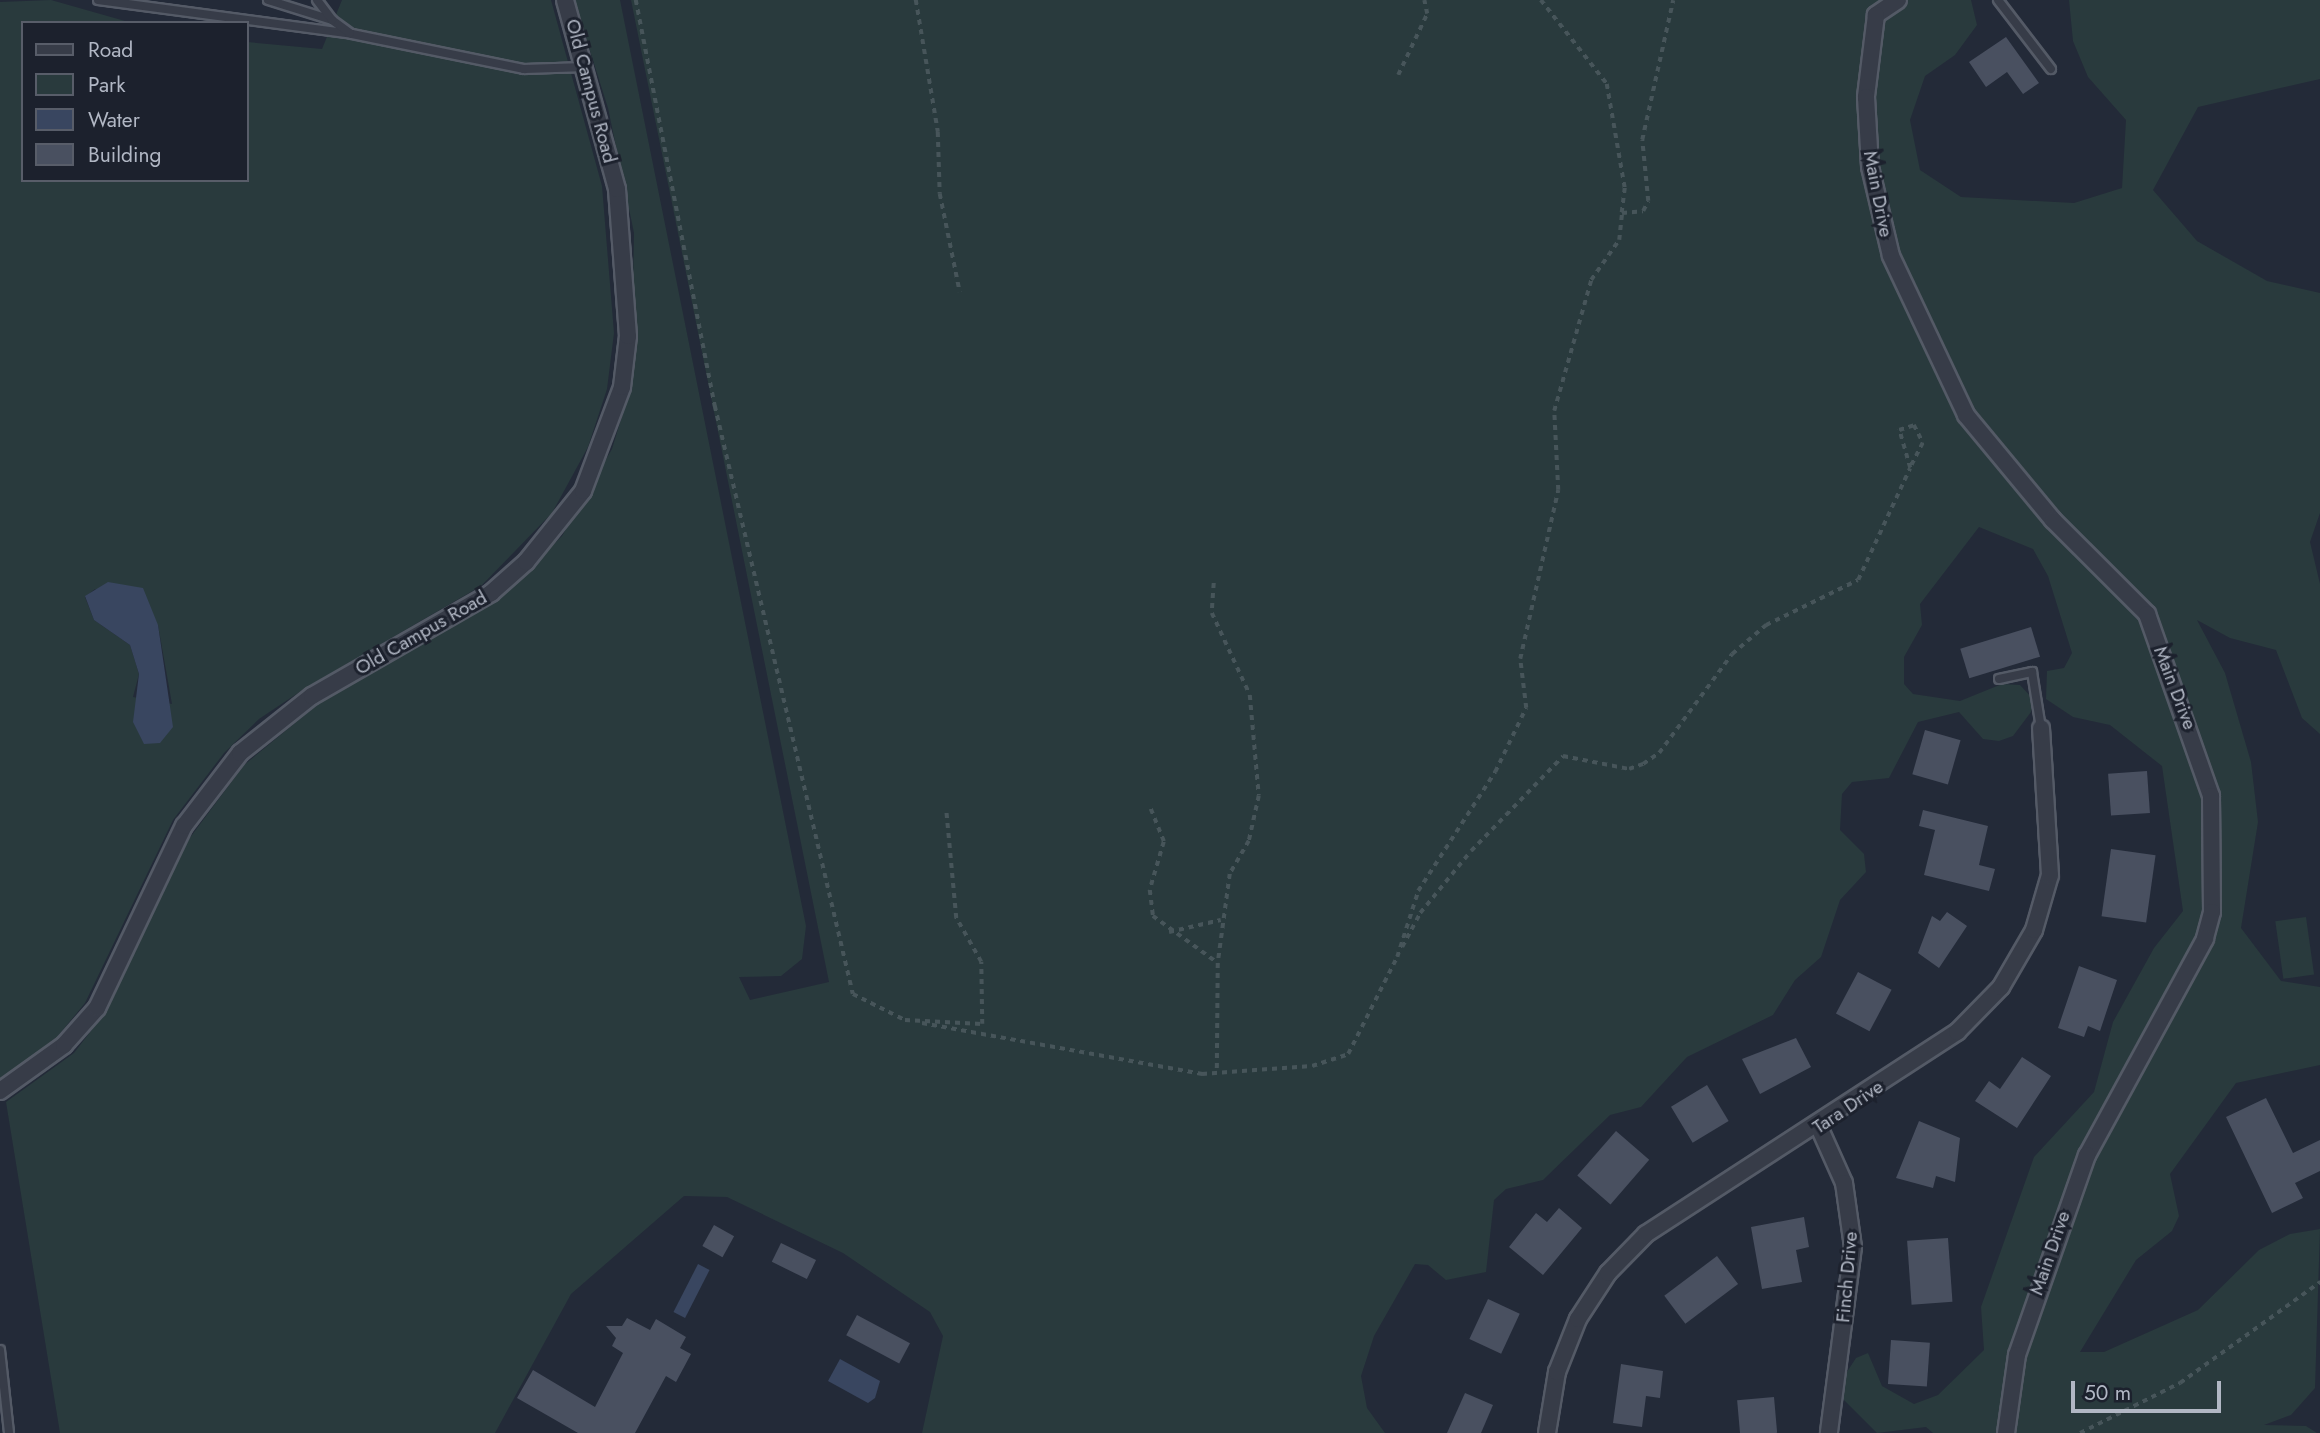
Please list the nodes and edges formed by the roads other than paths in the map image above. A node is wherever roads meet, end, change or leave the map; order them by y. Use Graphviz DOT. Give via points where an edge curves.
graph roads {
  1 [pos="98,0"];
  2 [pos="268,0"];
  3 [pos="317,0"];
  4 [pos="565,0"];
  5 [pos="1898,0"];
  6 [pos="1998,0"];
  7 [pos="332,20"];
  8 [pos="352,34"];
  9 [pos="587,67"];
  10 [pos="2051,69"];
  11 [pos="1999,679"];
  12 [pos="2040,728"];
  13 [pos="0,1091"];
  14 [pos="1819,1127"];
  15 [pos="0,1350"];
  16 [pos="9,1433"];
  17 [pos="1547,1433"];
  18 [pos="1829,1433"];
  19 [pos="2006,1433"];
  1 -- 8 [label="lane"];
  2 -- 7 [label="lane"];
  3 -- 7 [label="lane"];
  4 -- 9 [label="street, Old Campus Road"];
  5 -- 19 [label="street, Main Drive" via="1877,15 1866,97 1870,167 1891,256 1966,415 2053,520 2147,614 2211,796 2212,912 2205,939 2087,1155 2017,1354"];
  6 -- 10 [label="lane"];
  7 -- 8 [label="lane"];
  8 -- 9 [label="lane" via="524,69"];
  9 -- 13 [label="street, Old Campus Road" via="617,189 628,335 622,387 583,491 526,562 491,593 312,696 240,753 184,826 97,1008 64,1045"];
  11 -- 12 [label="lane" via="2032,672"];
  12 -- 14 [label="street, Tara Drive" via="2050,865 2025,949 1973,1019"];
  14 -- 17 [label="street, Tara Drive" via="1646,1234 1608,1273 1578,1319 1557,1372"];
  14 -- 18 [label="street, Finch Drive" via="1844,1183 1853,1247"];
  15 -- 16 [label="lane"];
}
